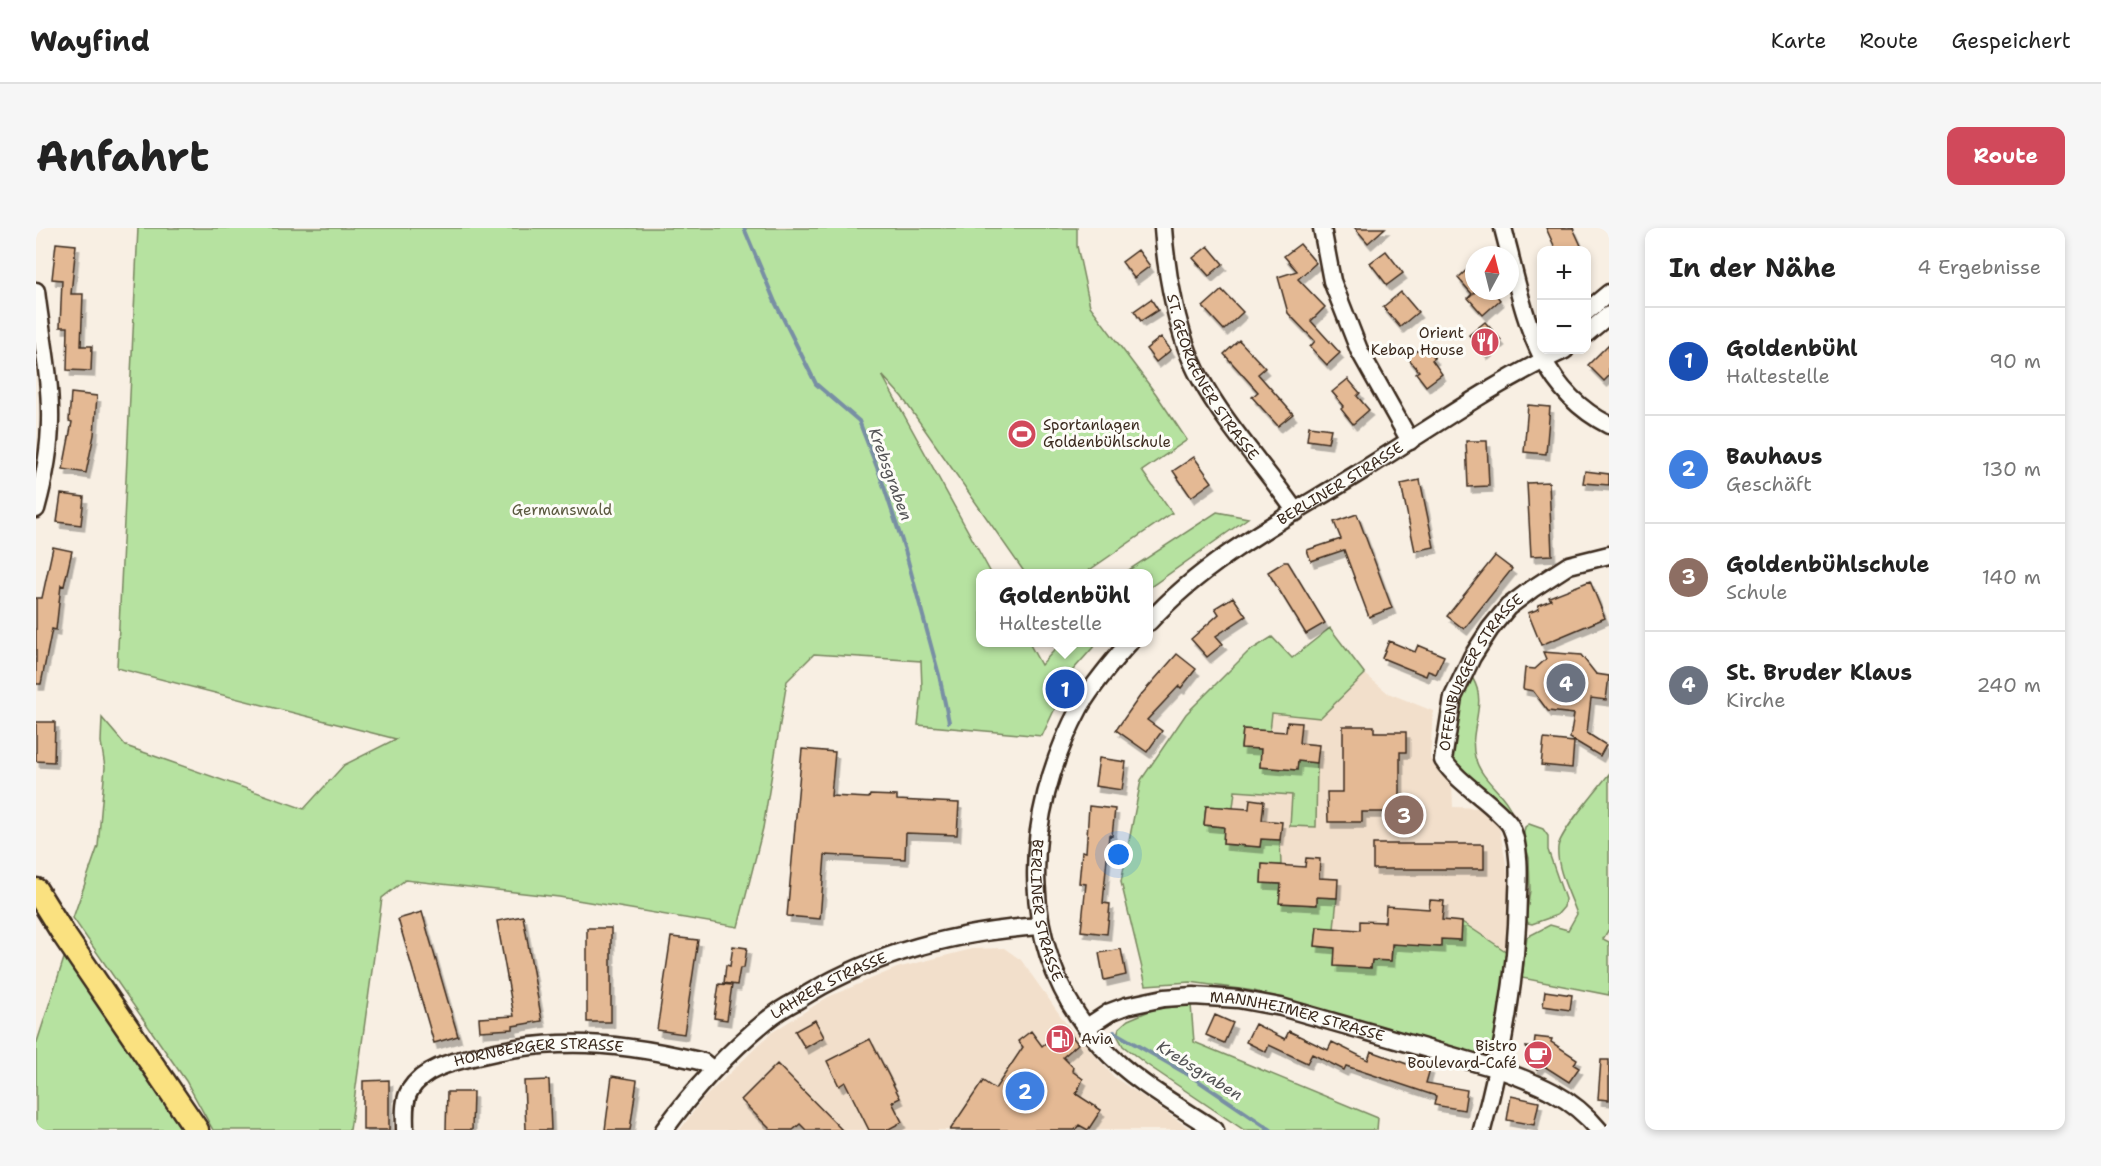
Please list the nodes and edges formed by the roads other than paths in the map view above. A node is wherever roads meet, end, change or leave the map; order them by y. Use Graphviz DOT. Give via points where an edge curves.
graph roads {
  1 [pos="1163,228"];
  2 [pos="1322,228"];
  3 [pos="1503,228"];
  4 [pos="1508,246"];
  5 [pos="36,291"];
  6 [pos="1519,291"];
  7 [pos="1609,293"];
  8 [pos="1591,309"];
  9 [pos="37,311"];
  10 [pos="1609,315"];
  11 [pos="1591,331"];
  12 [pos="1546,355"];
  13 [pos="1609,425"];
  14 [pos="1410,441"];
  15 [pos="36,509"];
  16 [pos="1296,512"];
  17 [pos="1609,555"];
  18 [pos="1153,618"];
  19 [pos="1126,647"];
  20 [pos="36,890"];
  21 [pos="1040,926"];
  22 [pos="1087,1027"];
  23 [pos="1498,1069"];
  24 [pos="713,1070"];
  25 [pos="197,1130"];
  26 [pos="405,1130"];
  27 [pos="664,1130"];
  28 [pos="1215,1130"];
  29 [pos="1482,1130"];
  30 [pos="1599,1130"];
  1 -- 16 [label="street, ST. GEORGENER STRASSE" via="1172,290 1199,377"];
  2 -- 14 [label="street" via="1332,281 1359,350"];
  3 -- 4 [label="street"];
  5 -- 9 [label="street"];
  6 -- 12 [label="street" via="1526,319"];
  7 -- 8 [label="street"];
  9 -- 15 [label="street" via="50,419 49,450"];
  10 -- 11 [label="street"];
  12 -- 13 [label="street" via="1570,397"];
  12 -- 14 [label="street, BERLINER STRASSE"];
  14 -- 16 [label="street, BERLINER STRASSE"];
  16 -- 18 [label="street, BERLINER STRASSE" via="1216,562"];
  17 -- 23 [label="street, OFFENBURGER STRASSE" via="1569,565 1508,607 1472,657 1453,697 1443,760 1451,773 1483,797 1510,826 1519,871 1517,933"];
  19 -- 21 [label="street, BERLINER STRASSE" via="1081,705 1046,789 1038,834 1035,889"];
  20 -- 25 [label="main road"];
  21 -- 22 [label="street, BERLINER STRASSE" via="1059,981"];
  21 -- 24 [label="street, LAHRER STRASSE" via="913,948 868,962 825,982 768,1018"];
  22 -- 23 [label="street, MANNHEIMER STRASSE" via="1110,1012 1164,998 1238,999 1281,1007"];
  22 -- 28 [label="street, BERLINER STRASSE" via="1105,1050 1138,1079"];
  23 -- 29 [label="street"];
  23 -- 30 [label="street, MANNHEIMER STRASSE" via="1561,1096 1584,1112"];
  24 -- 26 [label="street, HORNBERGER STRASSE" via="695,1060 618,1048 561,1044 503,1050 453,1061 425,1073 410,1090 405,1104"];
  24 -- 27 [label="street, LAHRER STRASSE"];
}
